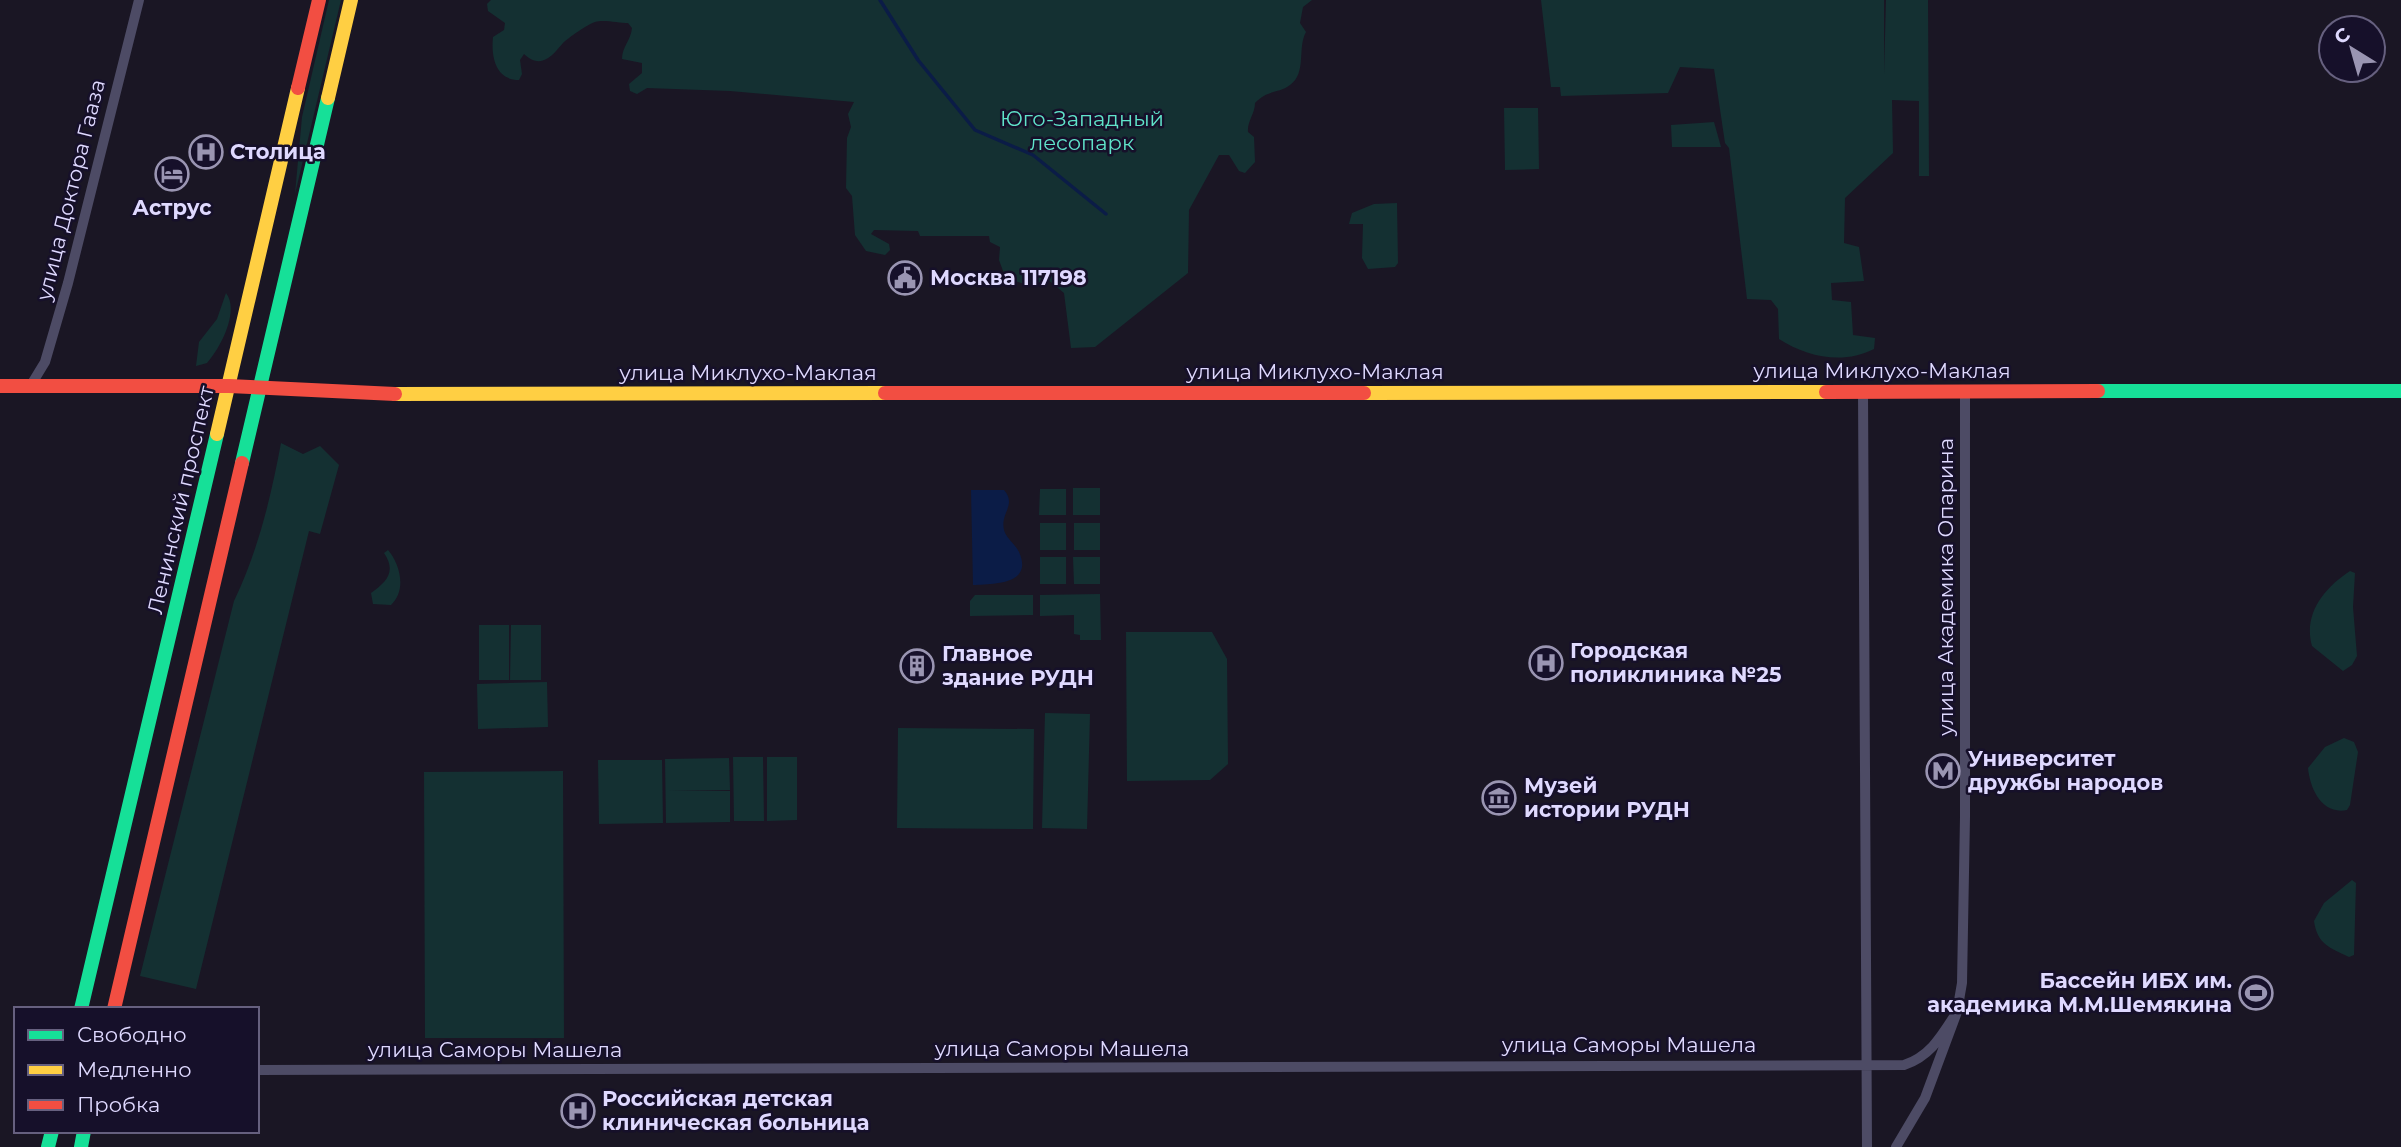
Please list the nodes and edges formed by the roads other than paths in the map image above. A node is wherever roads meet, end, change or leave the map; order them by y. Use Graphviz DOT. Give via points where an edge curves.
graph roads {
  1 [pos="139,0"];
  2 [pos="319,0"];
  3 [pos="351,0"];
  4 [pos="31,385"];
  5 [pos="0,386"];
  6 [pos="229,386"];
  7 [pos="261,389"];
  8 [pos="2401,390"];
  9 [pos="1965,391"];
  10 [pos="1863,392"];
  11 [pos="81,1007"];
  12 [pos="114,1007"];
  13 [pos="1957,1012"];
  14 [pos="1867,1064"];
  15 [pos="259,1070"];
  16 [pos="1867,1147"];
  17 [pos="1896,1147"];
  1 -- 4 [label="street, улица Доктора Гааза" via="68,283 45,362"];
  2 -- 6 [label="main road, Ленинский проспект"];
  3 -- 7 [label="main road"];
  4 -- 5 [label="main road, улица Миклухо-Маклая"];
  4 -- 6 [label="main road, улица Миклухо-Маклая"];
  6 -- 7 [label="main road, улица Миклухо-Маклая"];
  6 -- 11 [label="main road, Ленинский проспект"];
  7 -- 10 [label="main road, улица Миклухо-Маклая" via="358,394"];
  7 -- 12 [label="main road"];
  8 -- 9 [label="main road, улица Миклухо-Маклая"];
  9 -- 10 [label="main road, улица Миклухо-Маклая"];
  9 -- 13 [label="street, улица Академика Опарина" via="1965,817 1962,983"];
  10 -- 14 [label="street"];
  13 -- 14 [label="street, улица Саморы Машела" via="1930,1052 1919,1060 1904,1065"];
  13 -- 17 [label="street, улица Академика Опарина" via="1925,1098"];
  14 -- 15 [label="street, улица Саморы Машела"];
  14 -- 16 [label="street"];
}
